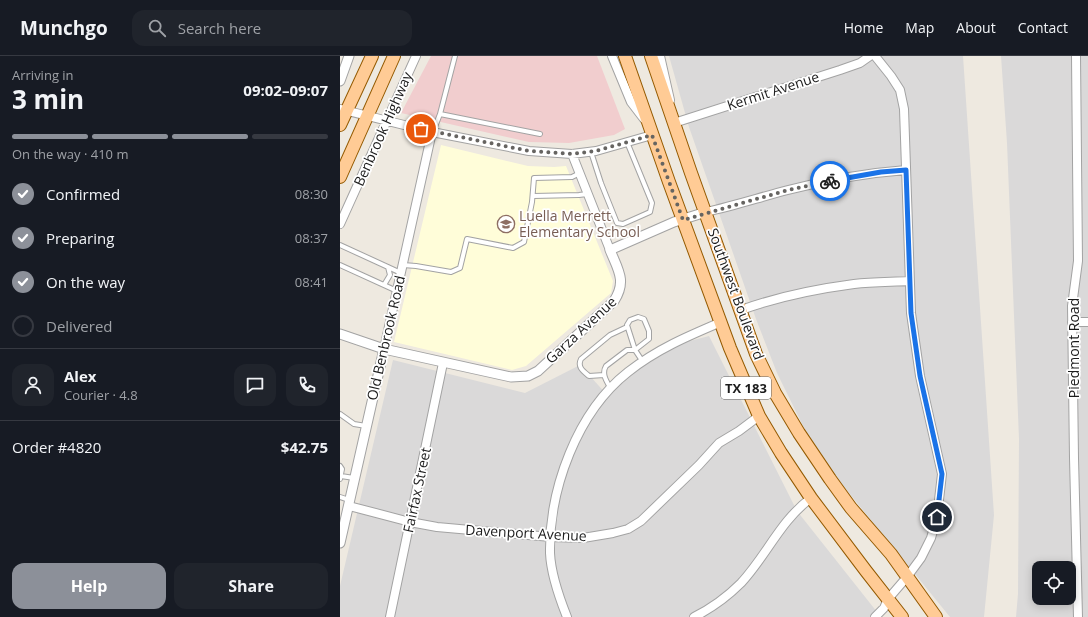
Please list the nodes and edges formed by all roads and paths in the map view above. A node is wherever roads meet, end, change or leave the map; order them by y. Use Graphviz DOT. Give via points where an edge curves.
graph roads {
  1 [pos="349,56"];
  2 [pos="372,56"];
  3 [pos="394,56"];
  4 [pos="416,56"];
  5 [pos="455,56"];
  6 [pos="612,56"];
  7 [pos="625,56"];
  8 [pos="651,56"];
  9 [pos="660,56"];
  10 [pos="870,56"];
  11 [pos="875,56"];
  12 [pos="1076,56"];
  13 [pos="340,81"];
  14 [pos="344,110"];
  15 [pos="440,114"];
  16 [pos="368,115"];
  17 [pos="672,119"];
  18 [pos="387,121"];
  19 [pos="340,126"];
  20 [pos="651,130"];
  21 [pos="432,132"];
  22 [pos="540,134"];
  23 [pos="627,142"];
  24 [pos="591,152"];
  25 [pos="572,154"];
  26 [pos="906,170"];
  27 [pos="580,173"];
  28 [pos="340,177"];
  29 [pos="587,194"];
  30 [pos="533,196"];
  31 [pos="706,212"];
  32 [pos="683,220"];
  33 [pos="340,224"];
  34 [pos="340,245"];
  35 [pos="610,250"];
  36 [pos="340,265"];
  37 [pos="388,267"];
  38 [pos="402,269"];
  39 [pos="909,281"];
  40 [pos="384,285"];
  41 [pos="397,291"];
  42 [pos="741,310"];
  43 [pos="721,322"];
  44 [pos="1072,322"];
  45 [pos="1088,322"];
  46 [pos="627,327"];
  47 [pos="340,334"];
  48 [pos="384,349"];
  49 [pos="635,350"];
  50 [pos="643,362"];
  51 [pos="443,363"];
  52 [pos="604,375"];
  53 [pos="611,389"];
  54 [pos="340,414"];
  55 [pos="759,416"];
  56 [pos="366,426"];
  57 [pos="340,466"];
  58 [pos="340,478"];
  59 [pos="355,478"];
  60 [pos="340,497"];
  61 [pos="812,498"];
  62 [pos="349,503"];
  63 [pos="342,521"];
  64 [pos="410,522"];
  65 [pos="551,537"];
  66 [pos="340,543"];
  67 [pos="908,578"];
  68 [pos="888,599"];
  69 [pos="390,617"];
  70 [pos="567,617"];
  71 [pos="694,617"];
  72 [pos="875,617"];
  73 [pos="902,617"];
  74 [pos="936,617"];
  75 [pos="1078,617"];
  1 -- 13 [label="street"];
  2 -- 14 [label="main road"];
  3 -- 16 [label="main road, Benbrook Highway"];
  4 -- 18 [label="street, Benbrook Highway"];
  5 -- 15 [label="lane"];
  6 -- 20 [label="street, Southwest Boulevard" via="631,102"];
  7 -- 20 [label="main road, Southwest Boulevard / TX 183"];
  8 -- 17 [label="main road, Southwest Boulevard / TX 183"];
  9 -- 17 [label="street, Southwest Boulevard" via="670,95"];
  10 -- 17 [label="street, Kermit Avenue" via="860,63 840,70"];
  11 -- 26 [label="street" via="900,90 904,108"];
  12 -- 44 [label="street, Piedmont Road" via="1078,261"];
  14 -- 16 [label="street"];
  14 -- 19 [label="main road"];
  15 -- 21 [label="lane"];
  15 -- 22 [label="lane"];
  16 -- 18 [label="street"];
  16 -- 28 [label="main road, Benbrook Highway"];
  17 -- 31 [label="main road, Southwest Boulevard / TX 183"];
  18 -- 21 [label="street"];
  18 -- 33 [label="street, Benbrook Highway"];
  20 -- 23 [label="street"];
  20 -- 32 [label="main road, Southwest Boulevard / TX 183"];
  21 -- 25 [label="street" via="529,151"];
  21 -- 38 [label="street, Old Benbrook Road"];
  23 -- 24 [label="street"];
  23 -- 24 [label="lane" via="652,204 650,212 623,224 616,223"];
  24 -- 25 [label="street"];
  25 -- 27 [label="street"];
  26 -- 31 [label="street" via="854,176"];
  26 -- 39 [label="street"];
  27 -- 29 [label="street"];
  27 -- 30 [label="lane" via="572,177 534,178"];
  29 -- 30 [label="lane"];
  29 -- 35 [label="street"];
  30 -- 38 [label="lane" via="524,242 513,248 468,240 460,268 451,272 416,266"];
  31 -- 32 [label="street"];
  31 -- 42 [label="main road, Southwest Boulevard / TX 183"];
  32 -- 35 [label="street"];
  32 -- 43 [label="main road, Southwest Boulevard / TX 183"];
  34 -- 37 [label="lane"];
  35 -- 51 [label="street, Garza Avenue" via="620,275 620,292 614,301 538,371 528,376 510,377"];
  36 -- 40 [label="lane"];
  37 -- 38 [label="lane"];
  37 -- 40 [label="lane" via="390,275"];
  38 -- 41 [label="street, Old Benbrook Road"];
  39 -- 42 [label="street" via="834,287"];
  39 -- 67 [label="street" via="920,376 942,474 937,517 931,538"];
  40 -- 41 [label="lane"];
  41 -- 48 [label="street, Old Benbrook Road"];
  42 -- 67 [label="main road, Southwest Boulevard / TX 183" via="759,360 799,433 851,508"];
  43 -- 50 [label="street" via="667,346"];
  43 -- 55 [label="main road, Southwest Boulevard / TX 183"];
  44 -- 45 [label="street"];
  44 -- 75 [label="street, Piedmont Road"];
  46 -- 49 [label="lane"];
  46 -- 49 [label="lane" via="627,322 634,318 644,319 649,339"];
  46 -- 52 [label="lane" via="610,335 581,359 581,370 588,376"];
  47 -- 48 [label="street, Garza Avenue"];
  48 -- 51 [label="street, Garza Avenue"];
  48 -- 56 [label="street, Old Benbrook Road"];
  49 -- 50 [label="lane"];
  49 -- 52 [label="lane" via="627,350 606,366"];
  50 -- 53 [label="street" via="628,372"];
  51 -- 64 [label="street, Fairfax Street"];
  52 -- 53 [label="lane"];
  53 -- 65 [label="street" via="590,416 567,461 556,497"];
  54 -- 56 [label="lane" via="354,424"];
  55 -- 61 [label="main road, Southwest Boulevard / TX 183"];
  55 -- 65 [label="street, Davenport Avenue" via="719,443 642,521 628,529 601,536"];
  56 -- 59 [label="street, Old Benbrook Road"];
  57 -- 58 [label="lane"];
  58 -- 59 [label="lane"];
  59 -- 62 [label="street, Old Benbrook Road"];
  60 -- 62 [label="lane"];
  61 -- 68 [label="main road, Southwest Boulevard / TX 183"];
  61 -- 71 [label="street" via="789,518 742,582 722,601"];
  62 -- 63 [label="street, Old Benbrook Road"];
  62 -- 64 [label="street, Davenport Avenue"];
  63 -- 66 [label="street, Old Benbrook Road"];
  64 -- 65 [label="street, Davenport Avenue" via="437,527"];
  64 -- 69 [label="street, Fairfax Street"];
  65 -- 70 [label="street" via="550,554 554,576"];
  67 -- 68 [label="street"];
  67 -- 74 [label="main road, Southwest Boulevard / TX 183"];
  68 -- 72 [label="street" via="884,608"];
  68 -- 73 [label="main road, Southwest Boulevard / TX 183"];
}
